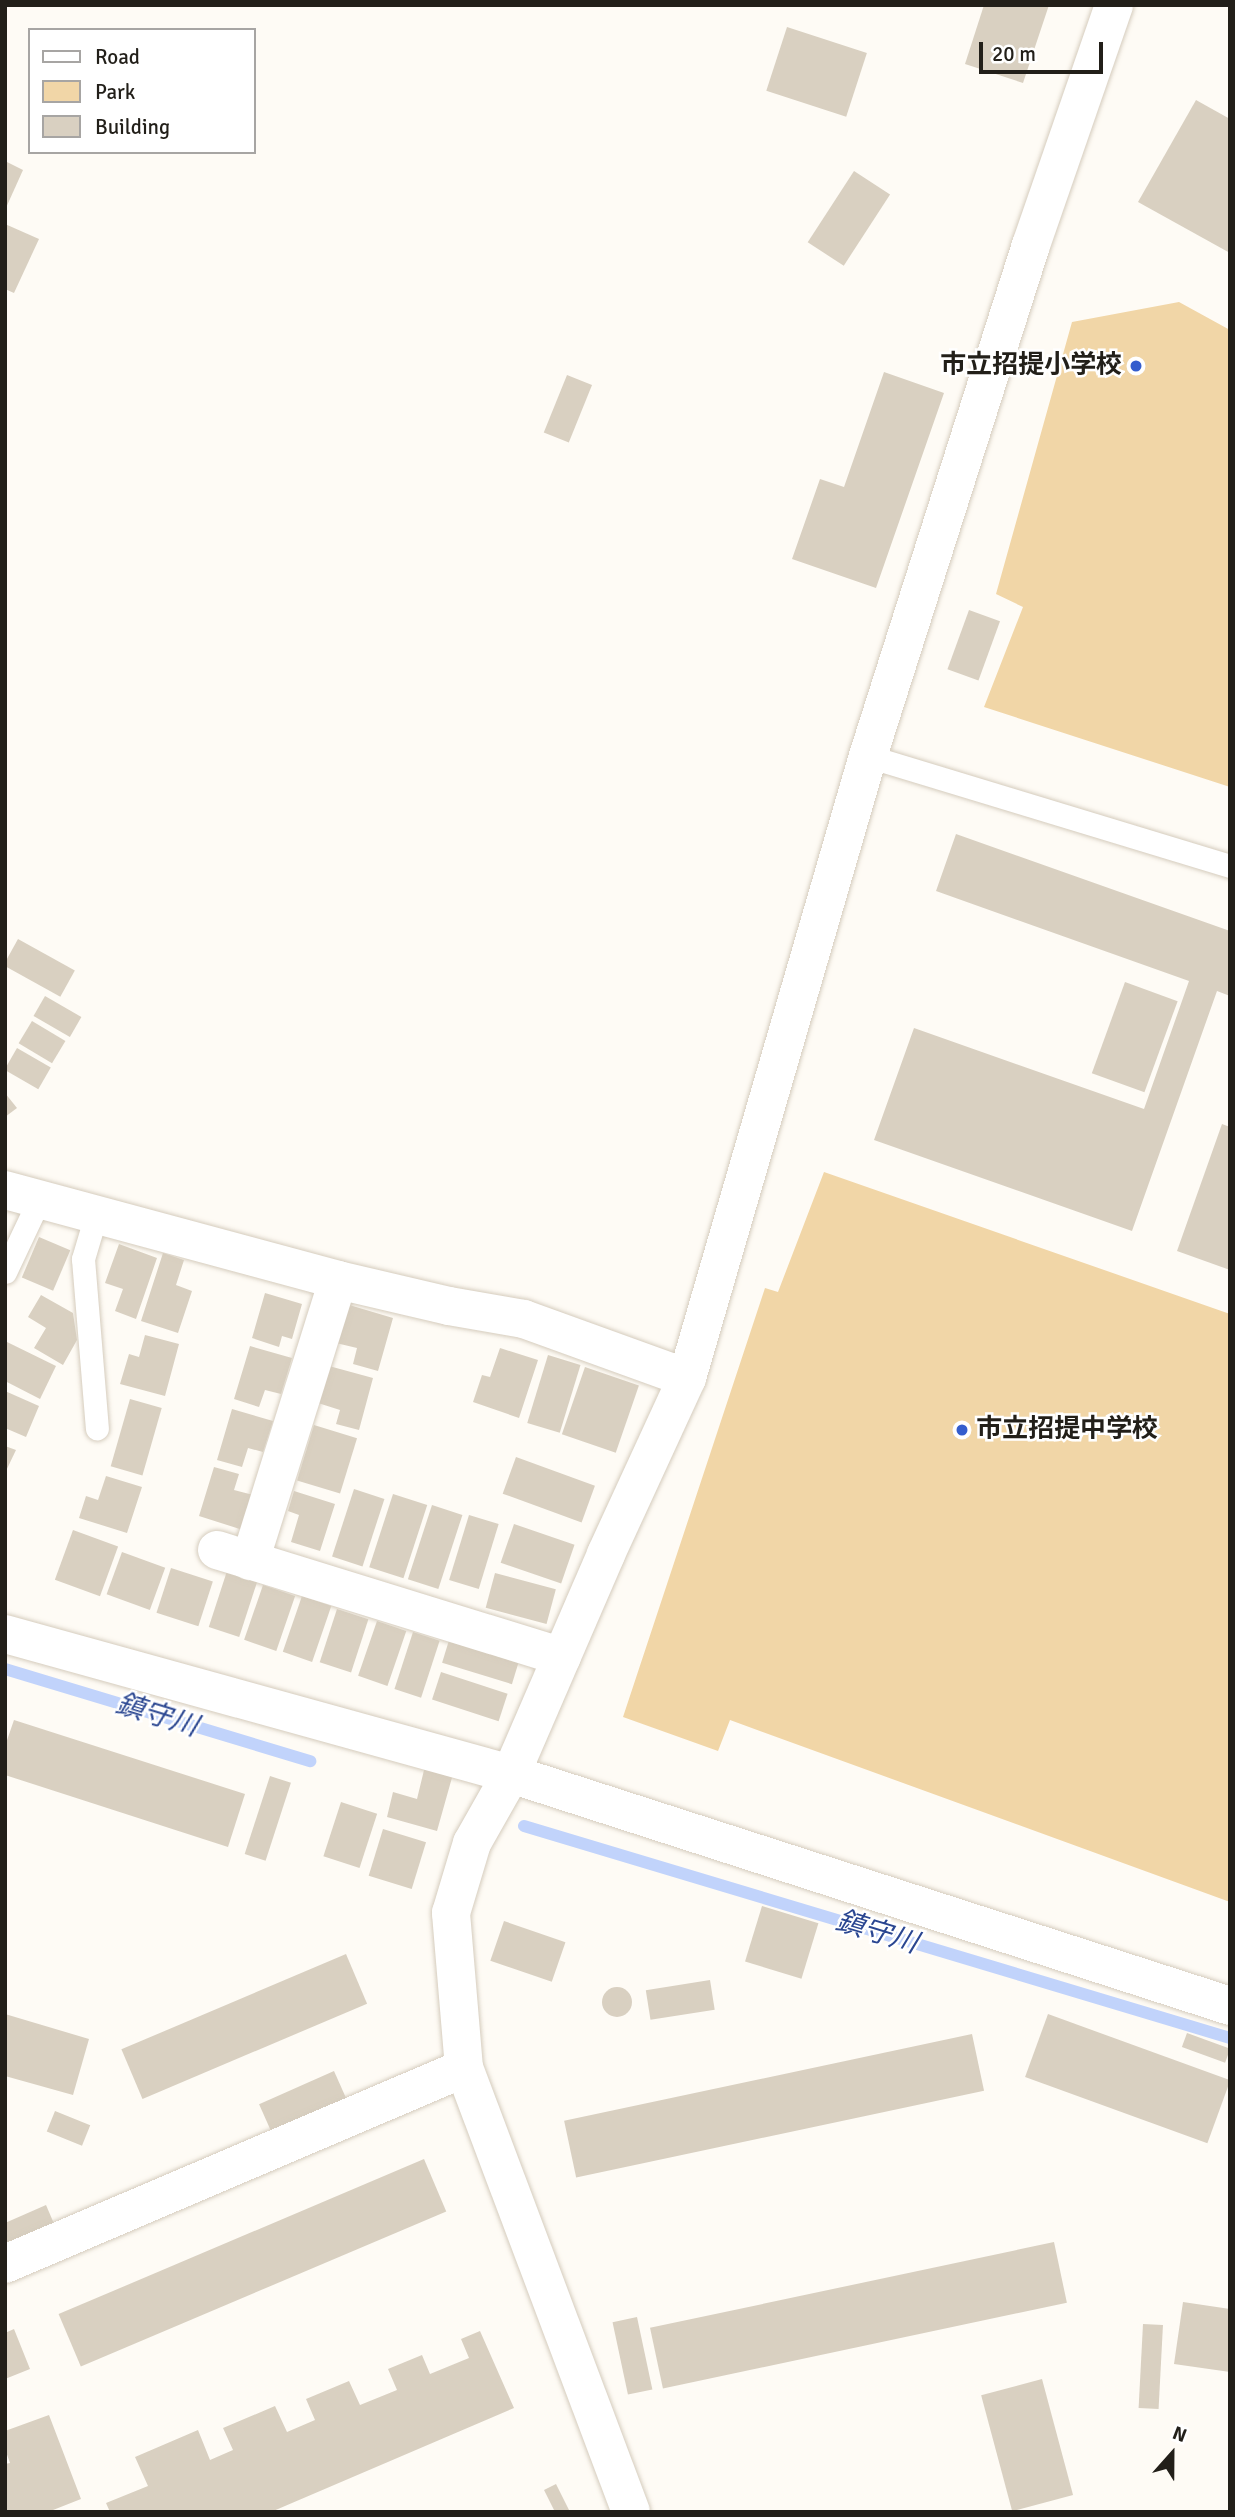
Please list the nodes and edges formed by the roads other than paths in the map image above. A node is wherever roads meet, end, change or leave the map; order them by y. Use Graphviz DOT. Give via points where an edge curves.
graph roads {
  1 [pos="1114,5"];
  2 [pos="868,755"];
  3 [pos="1230,866"];
  4 [pos="22,1195"];
  5 [pos="96,1215"];
  6 [pos="5,1272"];
  7 [pos="338,1280"];
  8 [pos="687,1378"];
  9 [pos="97,1428"];
  10 [pos="5,1634"];
  11 [pos="562,1657"];
  12 [pos="511,1774"];
  13 [pos="1230,2006"];
  14 [pos="464,2068"];
  15 [pos="5,2264"];
  16 [pos="631,2512"];
  1 -- 2 [label="street" via="1031,244"];
  2 -- 3 [label="lane"];
  2 -- 8 [label="street"];
  4 -- 5 [label="street"];
  4 -- 6 [label="lane"];
  5 -- 7 [label="street"];
  5 -- 9 [label="lane" via="83,1259"];
  7 -- 8 [label="street" via="524,1319"];
  7 -- 11 [label="street" via="233,1555"];
  8 -- 11 [label="street"];
  10 -- 12 [label="street"];
  11 -- 12 [label="street"];
  12 -- 13 [label="street"];
  12 -- 14 [label="street" via="472,1843 452,1913"];
  14 -- 15 [label="street"];
  14 -- 16 [label="street"];
}
